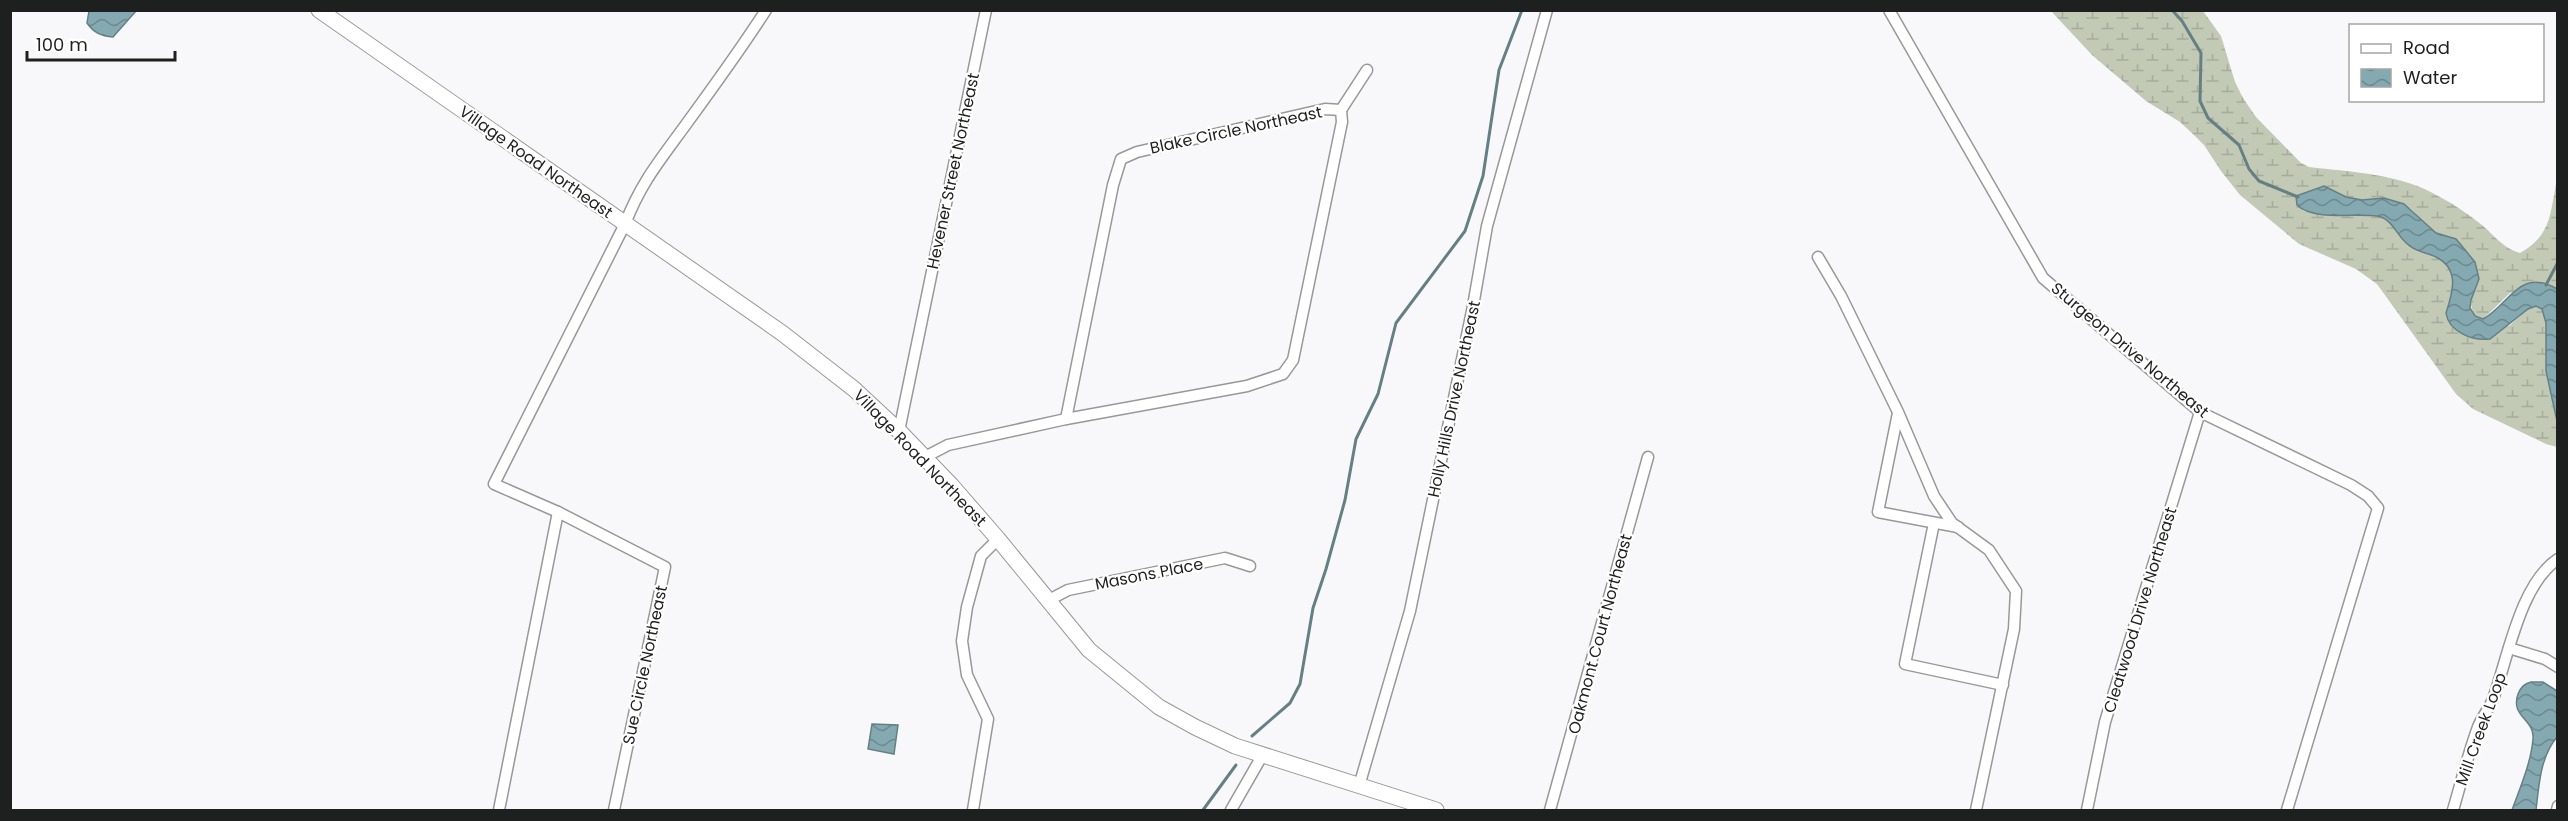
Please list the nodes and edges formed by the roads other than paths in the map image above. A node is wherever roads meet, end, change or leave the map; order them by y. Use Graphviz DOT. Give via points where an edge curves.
graph roads {
  1 [pos="319,10"];
  2 [pos="766,10"];
  3 [pos="986,10"];
  4 [pos="1547,10"];
  5 [pos="1888,10"];
  6 [pos="1366,70"];
  7 [pos="1341,110"];
  8 [pos="625,224"];
  9 [pos="1818,256"];
  10 [pos="1898,412"];
  11 [pos="2200,412"];
  12 [pos="1066,419"];
  13 [pos="899,431"];
  14 [pos="925,457"];
  15 [pos="1648,457"];
  16 [pos="558,513"];
  17 [pos="1934,523"];
  18 [pos="1958,527"];
  19 [pos="998,539"];
  20 [pos="2558,559"];
  21 [pos="1250,566"];
  22 [pos="1049,600"];
  23 [pos="2509,648"];
  24 [pos="2558,667"];
  25 [pos="2003,685"];
  26 [pos="1262,756"];
  27 [pos="1359,786"];
  28 [pos="499,810"];
  29 [pos="614,810"];
  30 [pos="973,810"];
  31 [pos="1231,810"];
  32 [pos="1436,810"];
  33 [pos="1550,810"];
  34 [pos="1976,810"];
  35 [pos="2087,810"];
  36 [pos="2288,810"];
  37 [pos="2453,810"];
  1 -- 8 [label="main road, Village Road Northeast"];
  2 -- 8 [label="street" via="654,166"];
  3 -- 13 [label="street, Hevener Street Northeast"];
  4 -- 27 [label="street, Holly Hills Drive Northeast" via="1487,226 1410,611"];
  5 -- 11 [label="street, Sturgeon Drive Northeast" via="2043,278"];
  6 -- 7 [label="street"];
  7 -- 12 [label="street, Blake Circle Northeast" via="1325,109 1121,159"];
  7 -- 12 [label="street, Blake Circle Northeast" via="1342,122 1300,330 1293,360 1283,374 1247,386"];
  8 -- 13 [label="main road, Village Road Northeast" via="782,333 855,389"];
  8 -- 16 [label="street, Sue Circle Northeast" via="494,484"];
  9 -- 10 [label="street"];
  10 -- 17 [label="street" via="1878,512"];
  10 -- 18 [label="street" via="1934,495"];
  11 -- 35 [label="street, Cleatwood Drive Northeast" via="2105,722"];
  11 -- 36 [label="street, Sturgeon Drive Northeast" via="2351,485 2378,508"];
  12 -- 14 [label="street, Blake Circle Northeast" via="948,445"];
  13 -- 14 [label="main road, Village Road Northeast"];
  14 -- 19 [label="main road, Village Road Northeast"];
  15 -- 33 [label="street, Oakmont Court Northeast"];
  16 -- 28 [label="street"];
  16 -- 29 [label="street, Sue Circle Northeast" via="666,567"];
  17 -- 18 [label="street"];
  17 -- 25 [label="street" via="1905,664"];
  18 -- 25 [label="street" via="1989,550 2016,591 2014,629"];
  19 -- 22 [label="main road, Village Road Northeast"];
  19 -- 30 [label="street" via="981,556 962,641 967,675 988,720"];
  20 -- 23 [label="street, Mill Creek Loop" via="2536,582"];
  21 -- 22 [label="street, Masons Place" via="1225,558 1068,590"];
  22 -- 26 [label="main road, Village Road Northeast" via="1089,650 1160,707 1204,732"];
  23 -- 24 [label="street"];
  23 -- 37 [label="street, Mill Creek Loop"];
  25 -- 34 [label="street"];
  26 -- 27 [label="main road, Village Road Northeast"];
  26 -- 31 [label="street"];
  27 -- 32 [label="main road, Village Road Northeast"];
}
